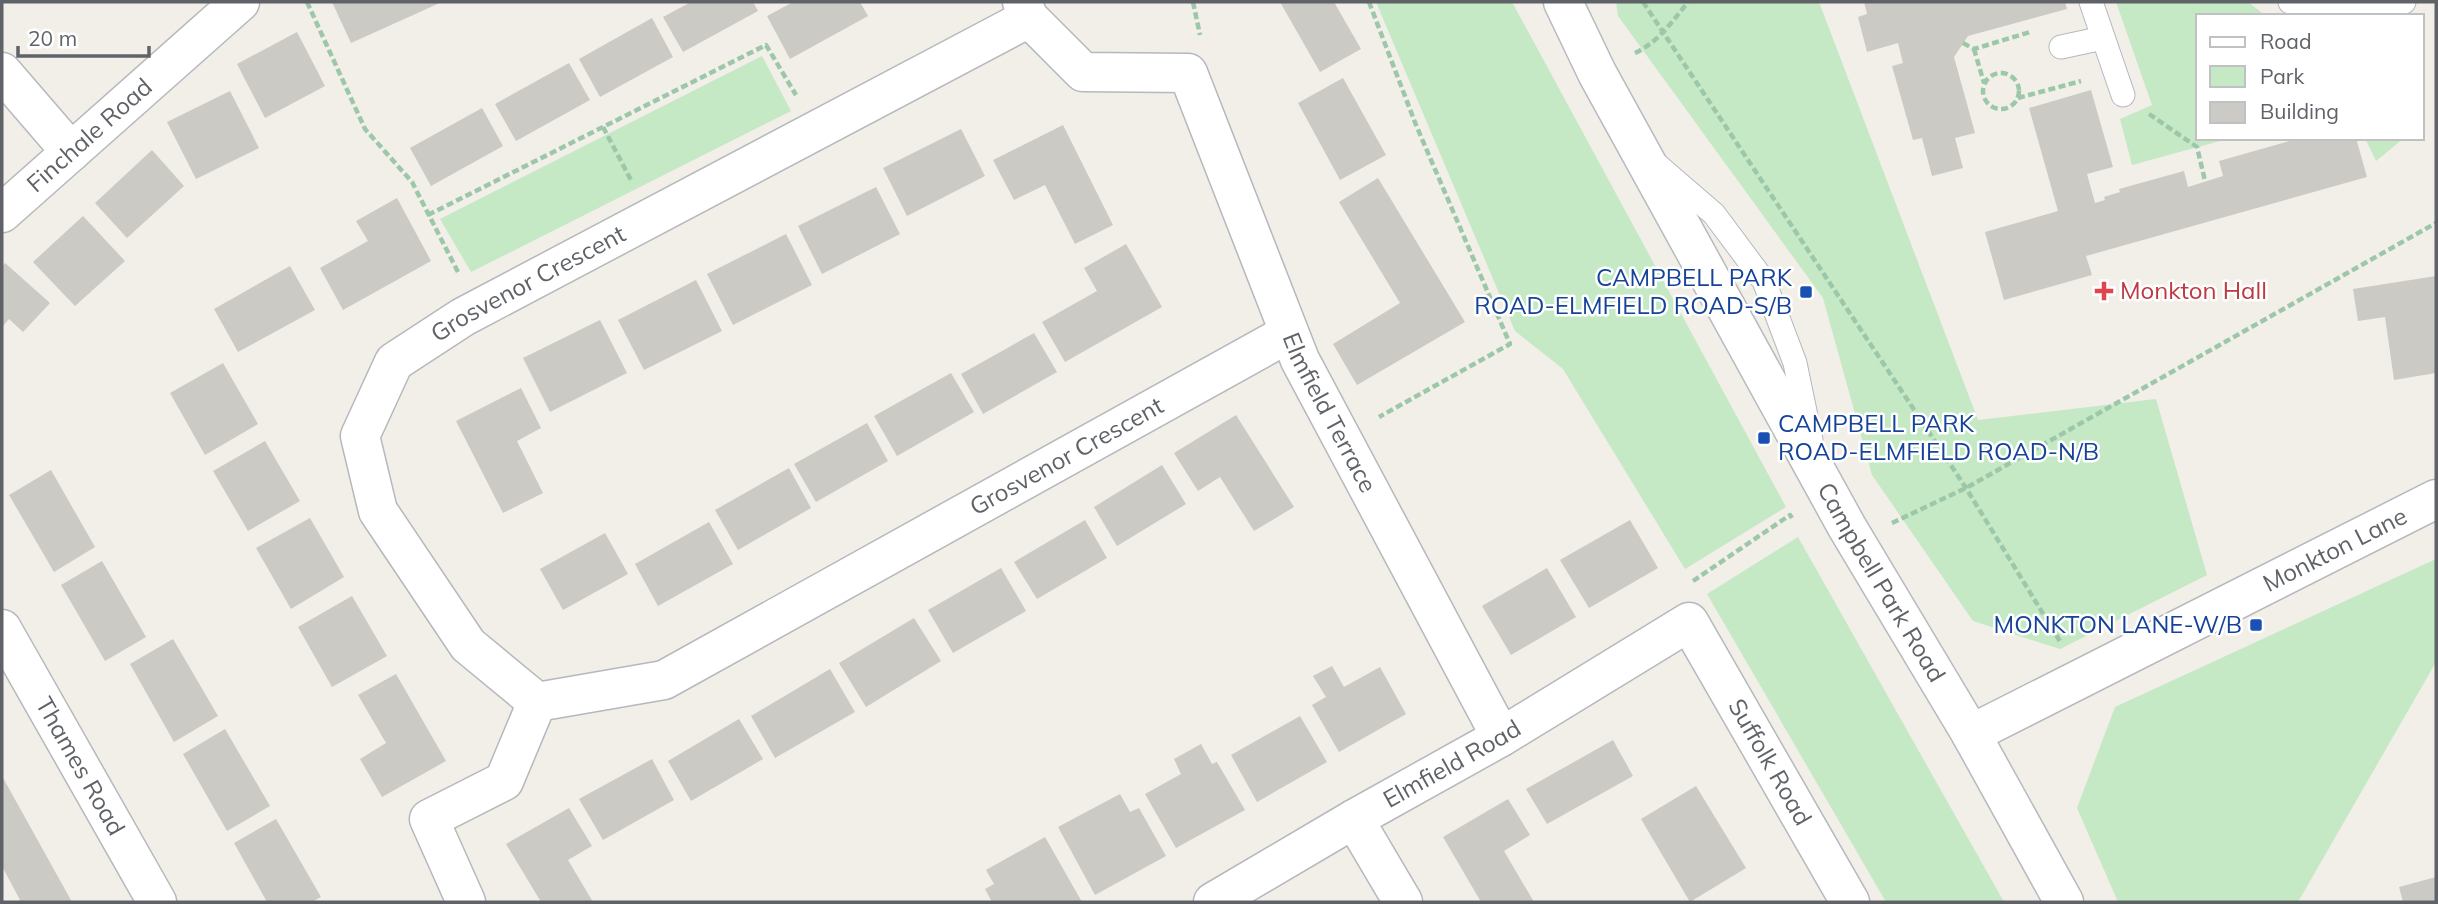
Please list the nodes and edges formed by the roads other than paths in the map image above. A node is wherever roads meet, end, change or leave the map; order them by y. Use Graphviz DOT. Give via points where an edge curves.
graph roads {
  1 [pos="240,2"];
  2 [pos="1563,2"];
  3 [pos="2091,2"];
  4 [pos="2290,2"];
  5 [pos="2404,2"];
  6 [pos="1026,10"];
  7 [pos="2103,38"];
  8 [pos="2061,47"];
  9 [pos="2,72"];
  10 [pos="2123,95"];
  11 [pos="71,152"];
  12 [pos="2,213"];
  13 [pos="1289,333"];
  14 [pos="2436,499"];
  15 [pos="1689,622"];
  16 [pos="2,629"];
  17 [pos="537,702"];
  18 [pos="1971,734"];
  19 [pos="1501,737"];
  20 [pos="1354,818"];
  21 [pos="157,902"];
  22 [pos="466,902"];
  23 [pos="1213,902"];
  24 [pos="1403,902"];
  25 [pos="1850,902"];
  26 [pos="2064,902"];
  1 -- 11 [label="street, Finchale Road"];
  2 -- 18 [label="street, Campbell Park Road" via="1597,73 1847,527"];
  3 -- 7 [label="lane"];
  4 -- 5 [label="lane" via="2337,10"];
  6 -- 13 [label="street, Elmfield Terrace" via="1083,72 1188,73"];
  6 -- 17 [label="street, Grosvenor Crescent" via="817,130 477,310 394,362 360,436 378,511 468,645"];
  7 -- 8 [label="lane"];
  7 -- 10 [label="lane"];
  9 -- 11 [label="street"];
  11 -- 12 [label="street, Finchale Road"];
  13 -- 17 [label="street, Grosvenor Crescent" via="664,680"];
  13 -- 19 [label="street, Elmfield Terrace"];
  14 -- 18 [label="street, Monkton Lane"];
  15 -- 19 [label="street, Elmfield Road"];
  15 -- 25 [label="street, Suffolk Road"];
  16 -- 21 [label="street, Thames Road"];
  17 -- 22 [label="street" via="504,780 429,819"];
  18 -- 26 [label="street, Campbell Park Road"];
  19 -- 20 [label="street, Elmfield Road"];
  20 -- 23 [label="street, Elmfield Road"];
  20 -- 24 [label="street"];
}
